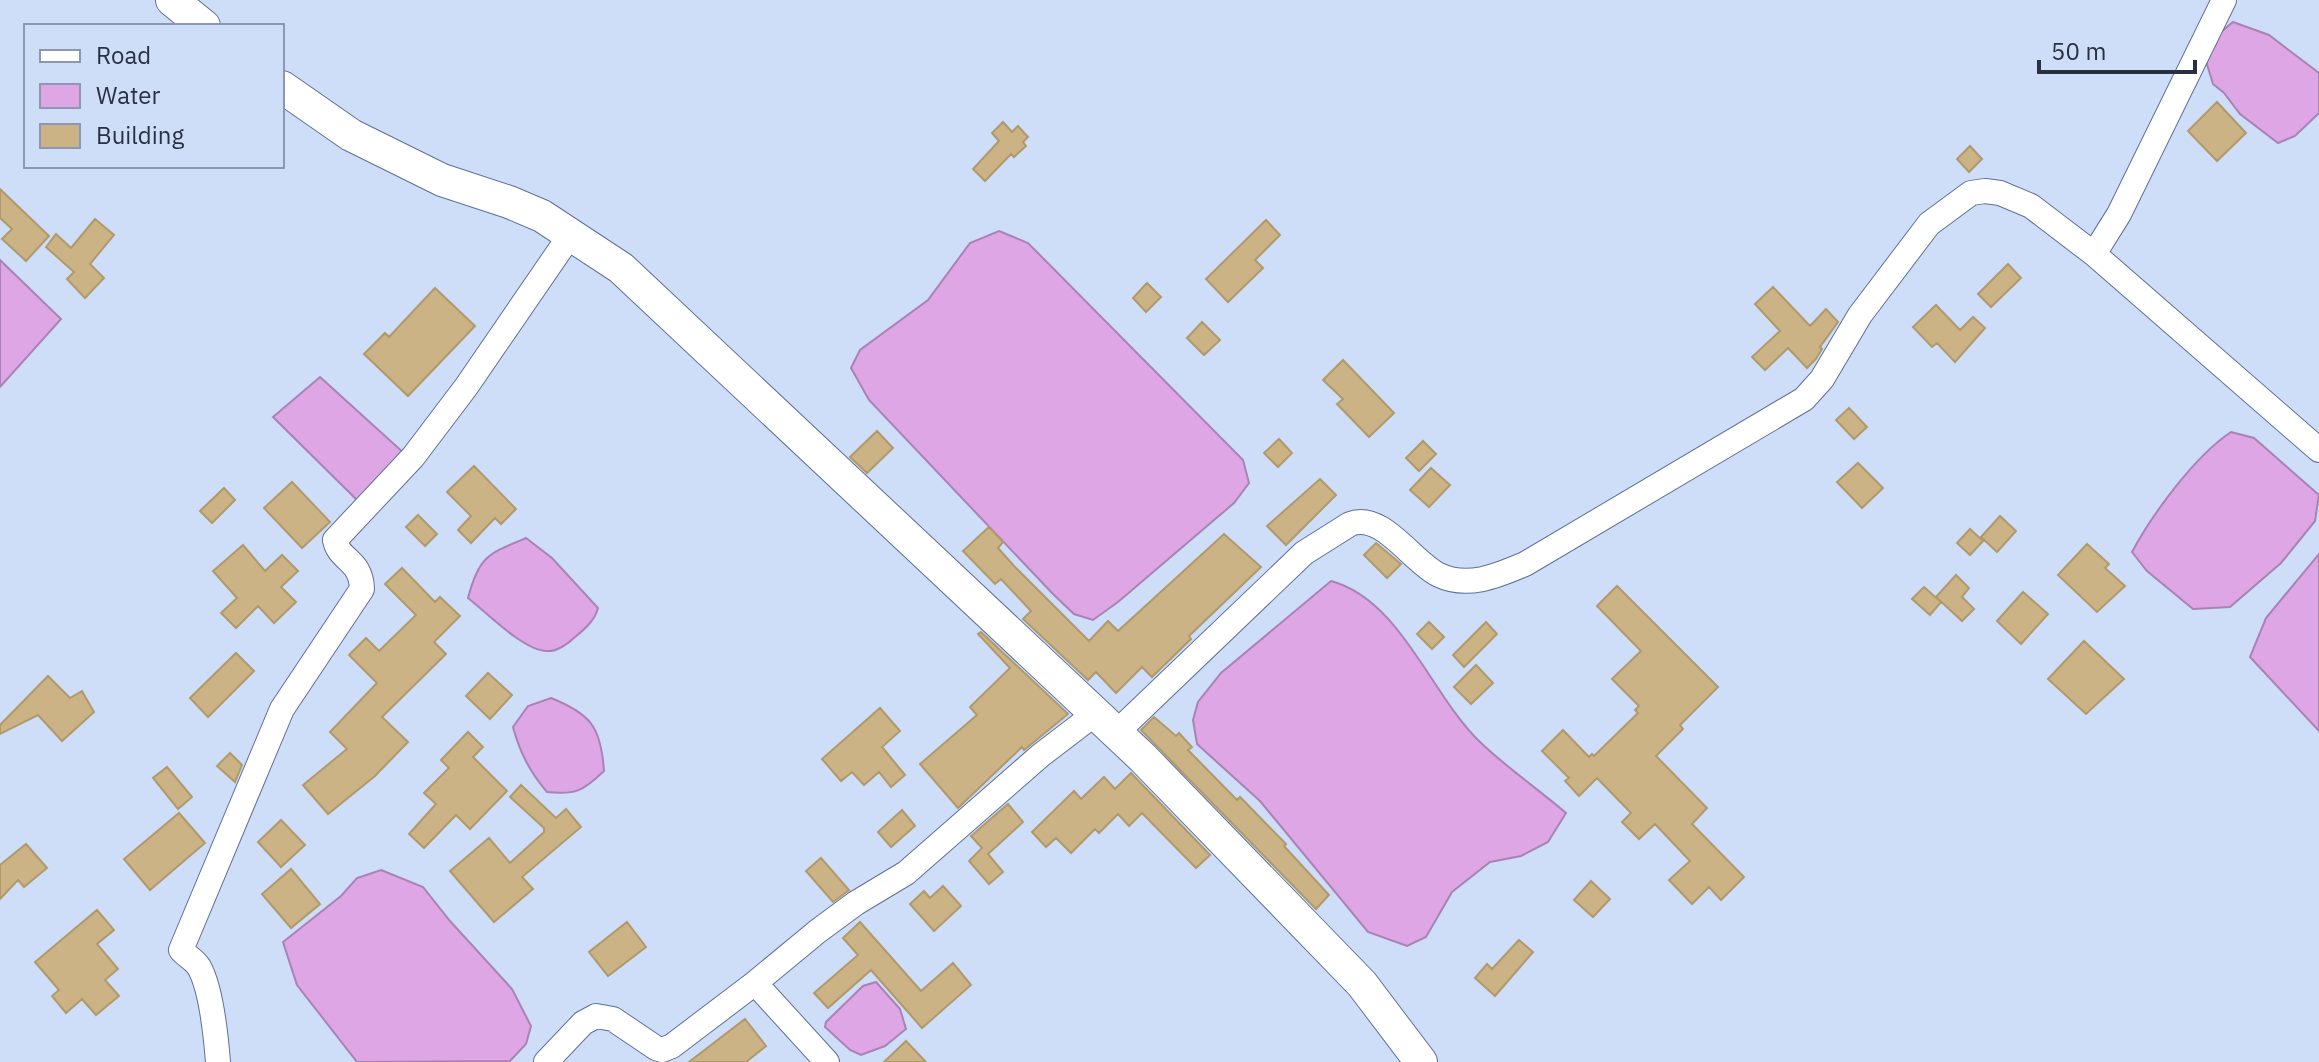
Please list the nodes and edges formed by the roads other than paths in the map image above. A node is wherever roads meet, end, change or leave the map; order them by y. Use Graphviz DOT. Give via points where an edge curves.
graph roads {
  1 [pos="172,0"];
  2 [pos="2224,0"];
  3 [pos="202,24"];
  4 [pos="284,88"];
  5 [pos="571,234"];
  6 [pos="2094,254"];
  7 [pos="2319,450"];
  8 [pos="1107,722"];
  9 [pos="755,983"];
  10 [pos="218,1062"];
  11 [pos="546,1062"];
  12 [pos="827,1062"];
  13 [pos="1421,1062"];
  1 -- 3 [label="street"];
  2 -- 6 [label="street" via="2119,214"];
  4 -- 5 [label="street" via="351,135 442,180 542,216"];
  5 -- 8 [label="street" via="621,268"];
  5 -- 10 [label="street" via="413,457 335,540 359,569 362,589 282,709 181,950 201,971"];
  6 -- 7 [label="street"];
  6 -- 8 [label="street" via="2018,199 1971,193 1929,224 1860,315 1822,379 1804,399 1765,425 1491,579 1440,575 1375,524 1350,524 1304,553"];
  8 -- 9 [label="street" via="1041,755 906,873 856,903"];
  8 -- 13 [label="street" via="1362,984"];
  9 -- 11 [label="street" via="662,1050 613,1019 596,1016"];
  9 -- 12 [label="street"];
}
